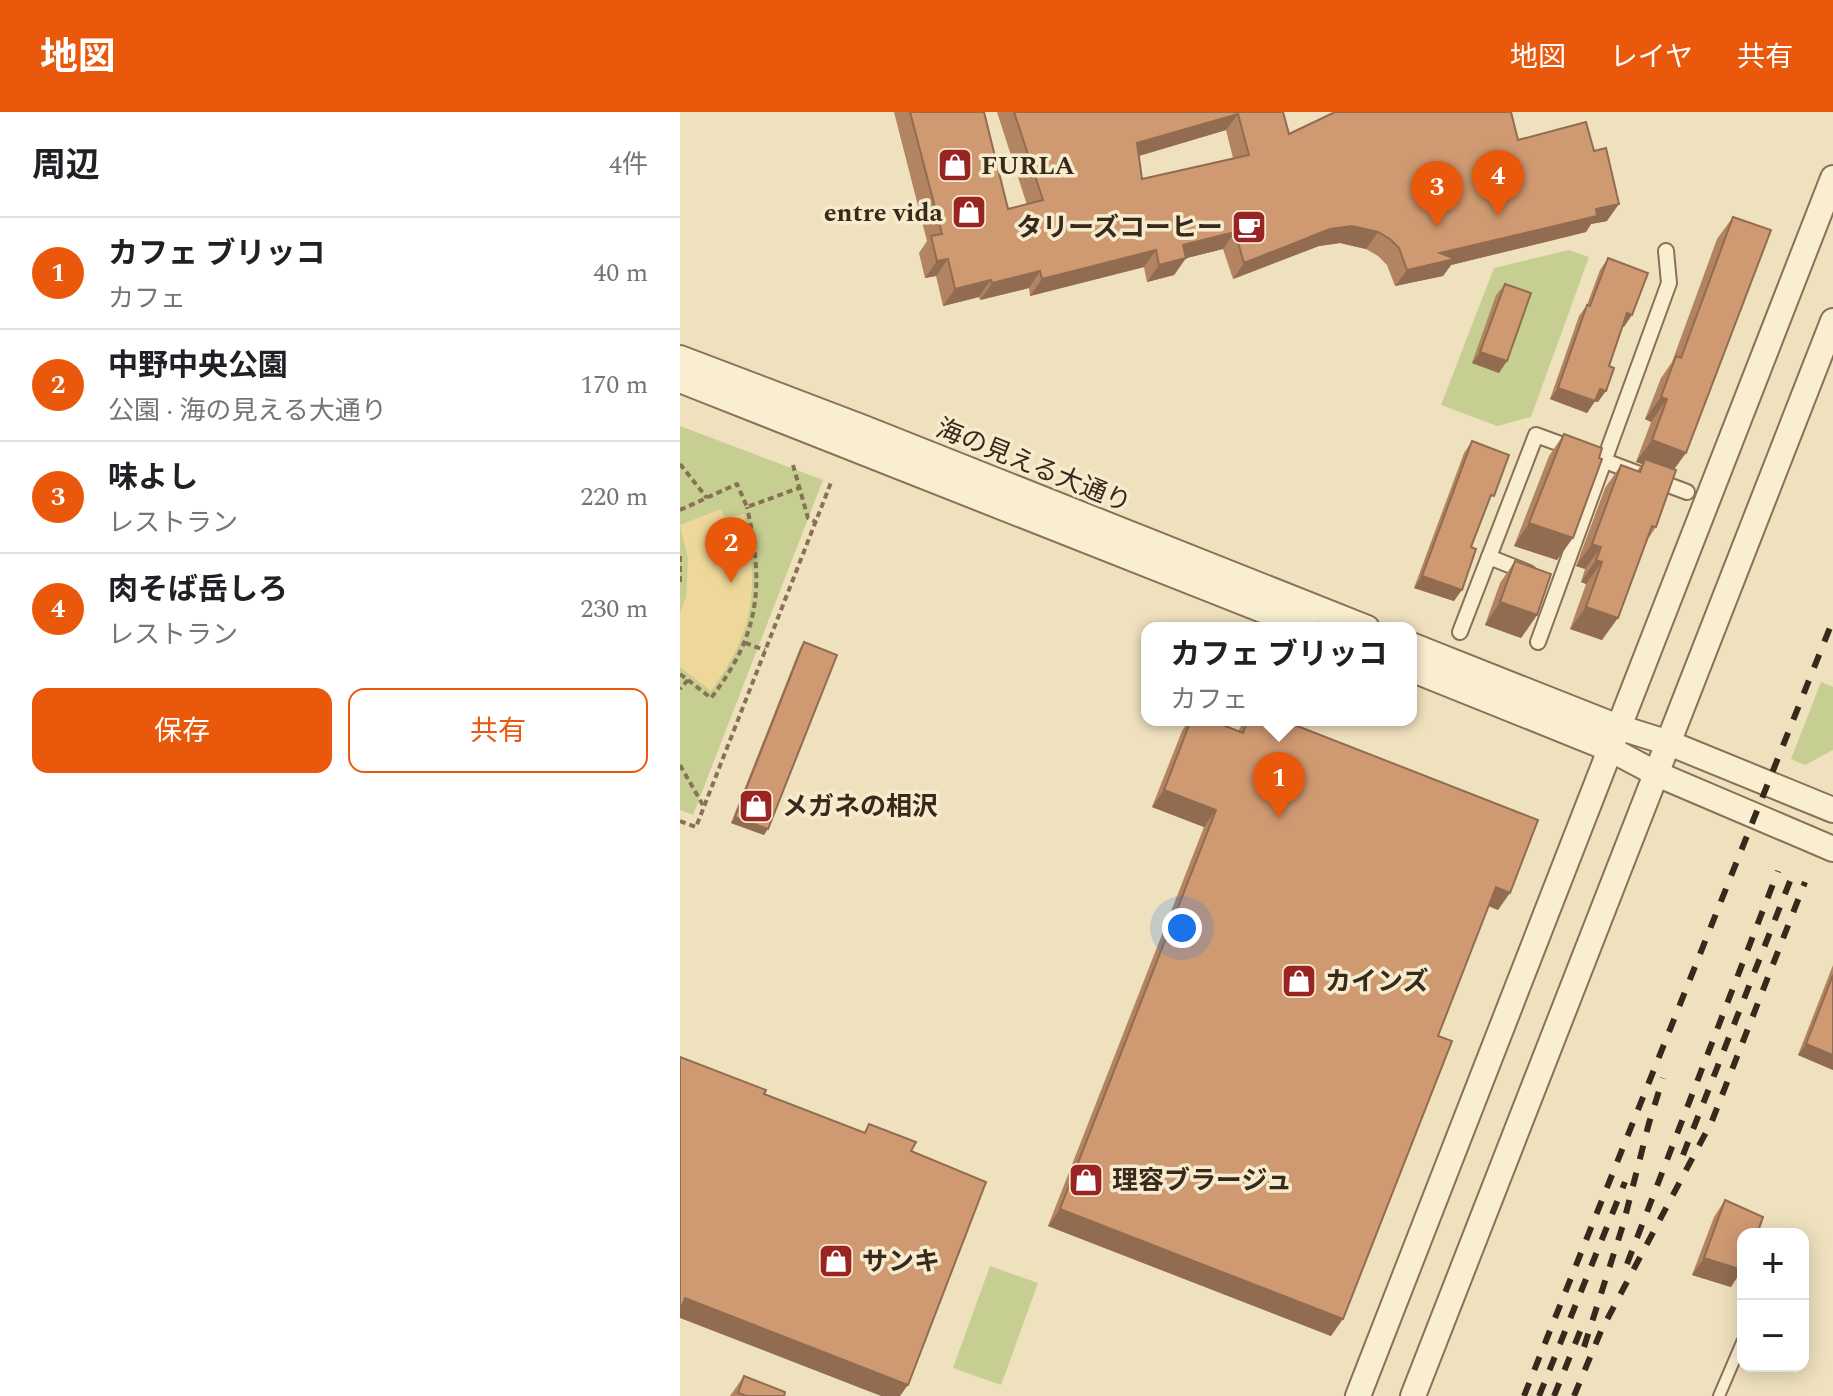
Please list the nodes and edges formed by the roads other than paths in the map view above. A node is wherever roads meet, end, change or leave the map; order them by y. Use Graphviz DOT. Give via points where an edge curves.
graph roads {
  1 [pos="1833,178"];
  2 [pos="1666,251"];
  3 [pos="1833,321"];
  4 [pos="680,358"];
  5 [pos="680,380"];
  6 [pos="1604,460"];
  7 [pos="1687,492"];
  8 [pos="1489,557"];
  9 [pos="1564,587"];
  10 [pos="1293,622"];
  11 [pos="1352,622"];
  12 [pos="1460,632"];
  13 [pos="1538,642"];
  14 [pos="1417,648"];
  15 [pos="1417,671"];
  16 [pos="1614,738"];
  17 [pos="1669,743"];
  18 [pos="1657,774"];
  19 [pos="1833,810"];
  20 [pos="1833,849"];
  21 [pos="1737,1354"];
  22 [pos="1358,1396"];
  23 [pos="1413,1396"];
  24 [pos="1719,1396"];
  1 -- 16 [label="street"];
  2 -- 6 [label="street" via="1669,283"];
  3 -- 17 [label="street"];
  4 -- 11 [label="street, 海の見える大通り"];
  5 -- 10 [label="street"];
  6 -- 7 [label="street"];
  6 -- 8 [label="street" via="1536,435"];
  6 -- 9 [label="street"];
  8 -- 9 [label="street"];
  8 -- 12 [label="street"];
  9 -- 13 [label="street"];
  14 -- 16 [label="street"];
  15 -- 16 [label="street"];
  16 -- 17 [label="street"];
  16 -- 18 [label="street"];
  16 -- 22 [label="street"];
  17 -- 18 [label="street"];
  17 -- 19 [label="street"];
  18 -- 20 [label="street"];
  18 -- 23 [label="street"];
  21 -- 24 [label="lane"];
}
